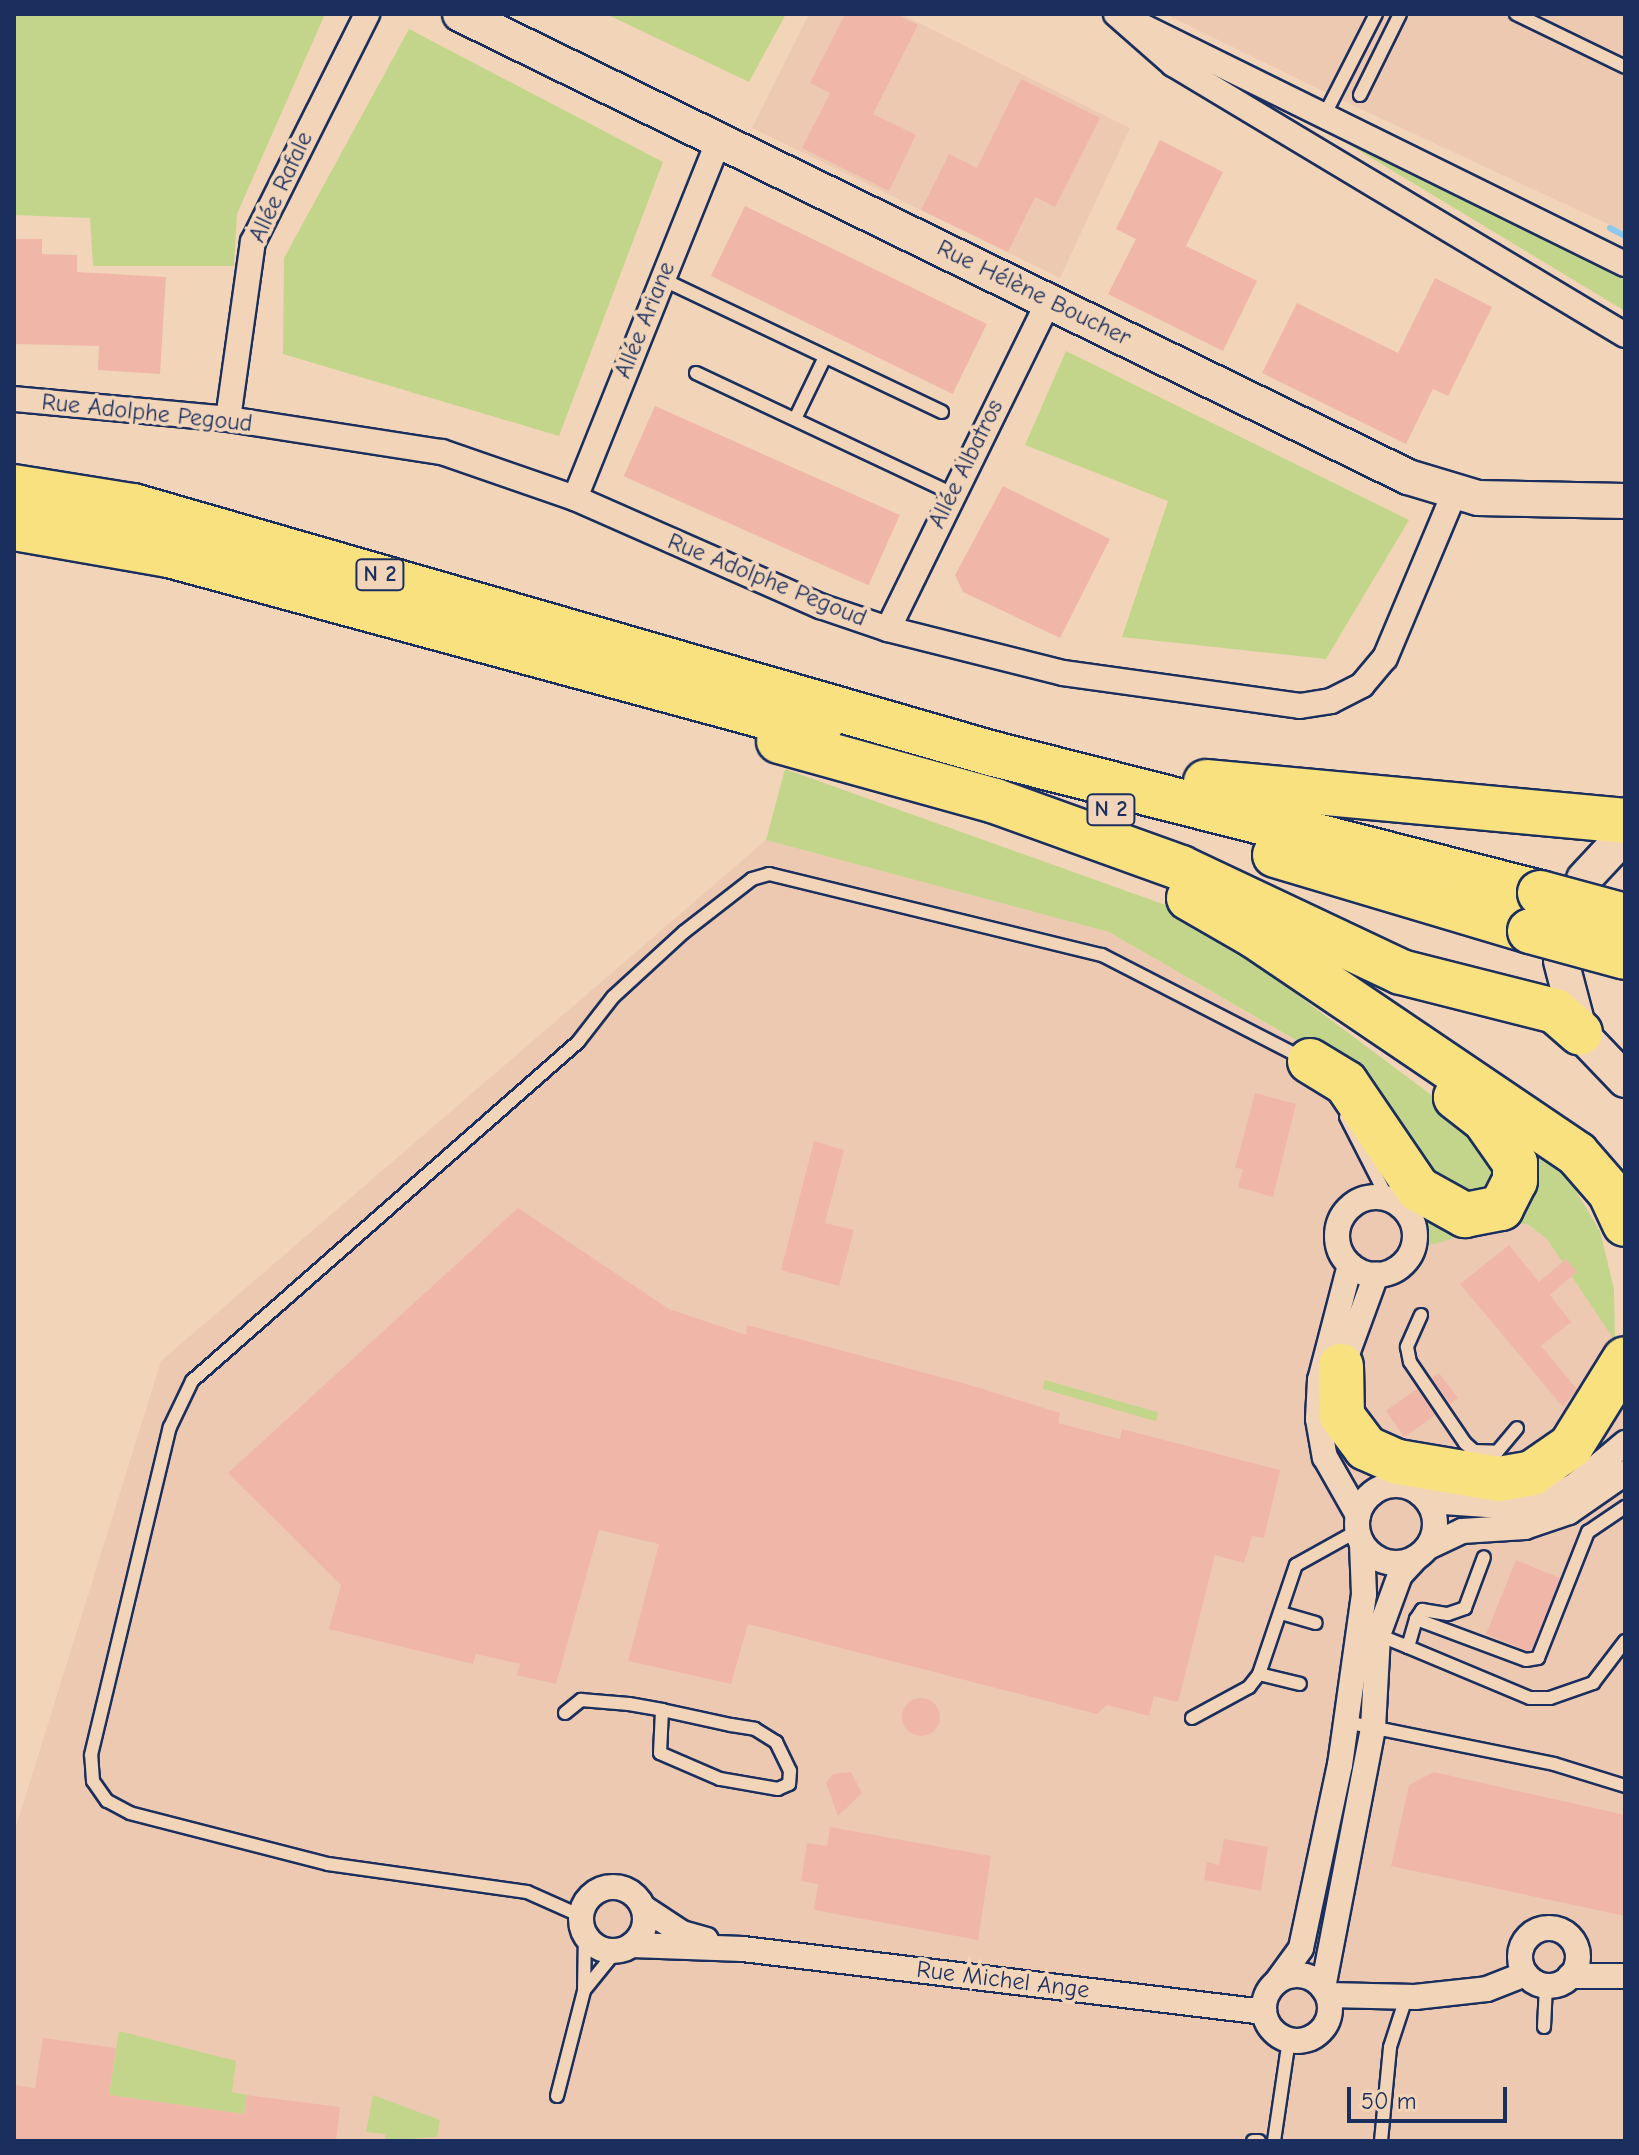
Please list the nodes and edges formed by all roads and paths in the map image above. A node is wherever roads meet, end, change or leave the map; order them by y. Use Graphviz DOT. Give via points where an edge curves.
graph roads {
  1 [pos="367,14"];
  2 [pos="460,14"];
  3 [pos="1117,14"];
  4 [pos="1376,14"];
  5 [pos="1400,14"];
  6 [pos="1516,14"];
  7 [pos="1625,67"];
  8 [pos="1360,95"];
  9 [pos="1325,114"];
  10 [pos="718,143"];
  11 [pos="1625,264"];
  12 [pos="662,279"];
  13 [pos="1049,301"];
  14 [pos="1625,335"];
  15 [pos="824,359"];
  16 [pos="696,373"];
  17 [pos="14,399"];
  18 [pos="942,412"];
  19 [pos="228,419"];
  20 [pos="795,419"];
  21 [pos="14,487"];
  22 [pos="951,493"];
  23 [pos="1454,494"];
  24 [pos="575,498"];
  25 [pos="1625,501"];
  26 [pos="14,528"];
  27 [pos="888,629"];
  28 [pos="742,677"];
  29 [pos="690,696"];
  30 [pos="880,770"];
  31 [pos="1625,821"];
  32 [pos="1625,835"];
  33 [pos="1584,879"];
  34 [pos="1535,912"];
  35 [pos="1625,916"];
  36 [pos="1625,957"];
  37 [pos="1561,961"];
  38 [pos="1383,1026"];
  39 [pos="1580,1033"];
  40 [pos="1310,1061"];
  41 [pos="1625,1080"];
  42 [pos="1388,1199"];
  43 [pos="1625,1224"];
  44 [pos="1350,1265"];
  45 [pos="1376,1275"];
  46 [pos="1421,1315"];
  47 [pos="1625,1359"];
  48 [pos="1341,1366"];
  49 [pos="1517,1428"];
  50 [pos="1625,1443"];
  51 [pos="1625,1473"];
  52 [pos="1382,1487"];
  53 [pos="1429,1501"];
  54 [pos="1625,1507"];
  55 [pos="1359,1530"];
  56 [pos="1422,1552"];
  57 [pos="1484,1557"];
  58 [pos="1281,1613"];
  59 [pos="1416,1619"];
  60 [pos="1316,1623"];
  61 [pos="1368,1631"];
  62 [pos="1625,1641"];
  63 [pos="1408,1647"];
  64 [pos="1259,1674"];
  65 [pos="1300,1684"];
  66 [pos="662,1710"];
  67 [pos="565,1713"];
  68 [pos="1192,1718"];
  69 [pos="1346,1722"];
  70 [pos="1373,1728"];
  71 [pos="1625,1786"];
  72 [pos="644,1908"];
  73 [pos="583,1925"];
  74 [pos="624,1948"];
  75 [pos="1521,1948"];
  76 [pos="743,1949"];
  77 [pos="1574,1965"];
  78 [pos="1625,1973"];
  79 [pos="1278,1980"];
  80 [pos="1536,1980"];
  81 [pos="1468,1990"];
  82 [pos="584,1991"];
  83 [pos="1325,1991"];
  84 [pos="1406,1998"];
  85 [pos="1264,2012"];
  86 [pos="1327,2021"];
  87 [pos="1544,2027"];
  88 [pos="1289,2040"];
  89 [pos="557,2096"];
  90 [pos="1253,2141"];
  91 [pos="1259,2141"];
  92 [pos="1274,2141"];
  93 [pos="1381,2141"];
  1 -- 19 [label="street, Allée Rafale" via="253,242"];
  2 -- 10 [label="street, Rue Hélène Boucher"];
  3 -- 9 [label="street"];
  3 -- 14 [label="street" via="1173,64"];
  4 -- 9 [label="lane"];
  5 -- 8 [label="lane"];
  6 -- 7 [label="lane"];
  9 -- 11 [label="street"];
  10 -- 12 [label="street, Allée Ariane"];
  10 -- 13 [label="street, Rue Hélène Boucher"];
  12 -- 15 [label="lane"];
  12 -- 24 [label="street, Allée Ariane"];
  13 -- 22 [label="street, Allée Albatros"];
  13 -- 23 [label="street, Rue Hélène Boucher"];
  15 -- 18 [label="lane"];
  15 -- 20 [label="lane"];
  16 -- 20 [label="lane"];
  17 -- 19 [label="street, Rue Adolphe Pegoud"];
  19 -- 24 [label="street, Rue Adolphe Pegoud" via="442,452"];
  20 -- 22 [label="lane"];
  21 -- 28 [label="highway, N 2" via="133,506"];
  22 -- 27 [label="street, Allée Albatros"];
  23 -- 25 [label="street, Rue Hélène Boucher"];
  23 -- 27 [label="street, Rue Adolphe Pegoud" via="1385,658 1362,685 1331,701 1300,706 1063,673"];
  24 -- 27 [label="street, Rue Adolphe Pegoud" via="820,606"];
  26 -- 29 [label="highway, N 2" via="169,555"];
  28 -- 31 [label="highway" via="1232,787"];
  28 -- 34 [label="highway, N 2"];
  29 -- 30 [label="highway" via="770,739"];
  29 -- 34 [label="highway, N 2"];
  30 -- 38 [label="highway" via="1187,897 1255,936"];
  30 -- 39 [label="highway" via="995,801 1191,871 1401,972 1555,1011"];
  32 -- 33 [label="street"];
  34 -- 35 [label="highway, N 2, bridge"];
  34 -- 36 [label="highway, N 2, bridge"];
  37 -- 39 [label="street"];
  38 -- 40 [label="highway" via="1429,1076 1485,1120 1515,1163 1515,1181 1501,1208 1465,1215 1418,1189 1346,1083"];
  38 -- 43 [label="highway" via="1577,1154 1610,1192"];
  39 -- 41 [label="street"];
  40 -- 42 [label="lane" via="1325,1074 1370,1174"];
  40 -- 73 [label="lane" via="1102,955 769,874 752,879 661,952 613,997 578,1042 192,1381 170,1427 91,1755 93,1781 107,1801 130,1813 328,1864 527,1892"];
  42 -- 44 [label="street" via="1360,1200 1338,1224 1337,1243"];
  42 -- 45 [label="street" via="1409,1217 1414,1244 1406,1261"];
  44 -- 45 [label="street"];
  44 -- 55 [label="street" via="1320,1380 1318,1419 1325,1457"];
  45 -- 48 [label="street"];
  46 -- 49 [label="lane" via="1407,1347 1410,1362 1465,1443 1474,1451 1497,1452"];
  47 -- 48 [label="highway" via="1571,1446 1532,1473 1499,1479 1398,1462 1366,1448 1342,1416"];
  48 -- 52 [label="street" via="1334,1405 1339,1443"];
  50 -- 53 [label="street" via="1574,1486 1545,1499 1516,1507"];
  51 -- 56 [label="street" via="1569,1512 1525,1527 1462,1531"];
  52 -- 53 [label="street" via="1408,1486"];
  52 -- 55 [label="street"];
  53 -- 56 [label="street" via="1436,1524"];
  54 -- 59 [label="lane" via="1588,1532 1538,1658 1526,1660"];
  55 -- 56 [label="street" via="1381,1560"];
  55 -- 58 [label="lane" via="1296,1565"];
  55 -- 61 [label="street"];
  56 -- 61 [label="street"];
  57 -- 59 [label="lane" via="1465,1608 1448,1614 1422,1610"];
  58 -- 60 [label="lane"];
  58 -- 64 [label="lane"];
  59 -- 63 [label="lane"];
  61 -- 63 [label="lane"];
  61 -- 69 [label="street"];
  61 -- 70 [label="street"];
  62 -- 63 [label="lane" via="1593,1683 1550,1698 1530,1698"];
  64 -- 65 [label="lane"];
  64 -- 68 [label="lane" via="1249,1687"];
  66 -- 66 [label="lane" via="755,1729 776,1742 790,1771 789,1784 778,1789 720,1779 660,1753"];
  66 -- 67 [label="lane" via="581,1700"];
  69 -- 70 [label="lane"];
  69 -- 79 [label="street" via="1301,1948"];
  70 -- 71 [label="lane" via="1554,1764"];
  70 -- 83 [label="street"];
  72 -- 73 [label="street, Rue Michel Ange" via="627,1890 608,1887 590,1897"];
  72 -- 74 [label="street" via="644,1928"];
  72 -- 76 [label="street, Rue Michel Ange" via="682,1933"];
  73 -- 74 [label="street, Rue Michel Ange" via="598,1947"];
  73 -- 82 [label="lane"];
  74 -- 76 [label="street, Rue Michel Ange"];
  74 -- 82 [label="lane"];
  75 -- 77 [label="street" via="1533,1933 1552,1928 1569,1937"];
  75 -- 80 [label="street"];
  75 -- 81 [label="street"];
  76 -- 85 [label="street, Rue Michel Ange"];
  77 -- 78 [label="street"];
  77 -- 80 [label="street"];
  79 -- 83 [label="street" via="1302,1975"];
  79 -- 85 [label="street" via="1267,1994"];
  80 -- 81 [label="street"];
  80 -- 87 [label="lane"];
  81 -- 84 [label="street"];
  82 -- 89 [label="lane"];
  83 -- 84 [label="street"];
  83 -- 86 [label="street"];
  84 -- 86 [label="street"];
  84 -- 93 [label="lane" via="1390,2047"];
  85 -- 88 [label="street" via="1272,2030"];
  86 -- 88 [label="street" via="1312,2037"];
  88 -- 92 [label="lane"];
  90 -- 91 [label="lane"];
}
